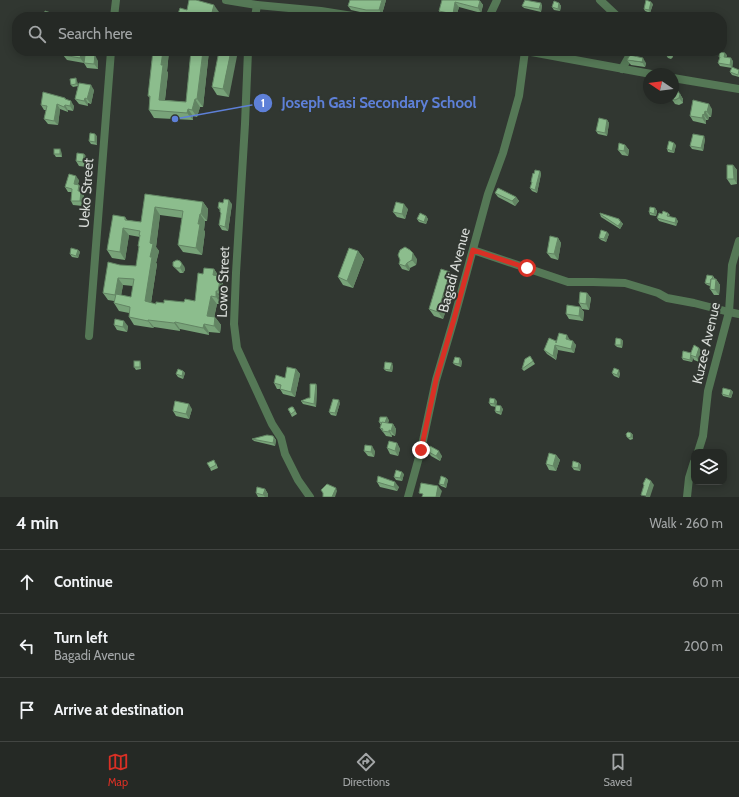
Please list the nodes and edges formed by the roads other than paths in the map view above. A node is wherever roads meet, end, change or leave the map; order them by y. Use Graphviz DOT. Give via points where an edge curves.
graph roads {
  1 [pos="116,0"];
  2 [pos="226,0"];
  3 [pos="497,0"];
  4 [pos="600,0"];
  5 [pos="249,2"];
  6 [pos="257,5"];
  7 [pos="115,12"];
  8 [pos="256,12"];
  9 [pos="327,12"];
  10 [pos="491,12"];
  11 [pos="613,12"];
  12 [pos="111,56"];
  13 [pos="248,56"];
  14 [pos="525,56"];
  15 [pos="553,56"];
  16 [pos="629,56"];
  17 [pos="622,69"];
  18 [pos="643,73"];
  19 [pos="679,79"];
  20 [pos="739,89"];
  21 [pos="739,240"];
  22 [pos="473,250"];
  23 [pos="729,312"];
  24 [pos="739,314"];
  25 [pos="89,336"];
  26 [pos="699,449"];
  27 [pos="691,472"];
  28 [pos="310,497"];
  29 [pos="408,497"];
  30 [pos="688,497"];
  1 -- 7 [label="street"];
  2 -- 5 [label="street"];
  3 -- 10 [label="street"];
  4 -- 11 [label="street"];
  5 -- 6 [label="street"];
  6 -- 8 [label="street"];
  6 -- 9 [label="street"];
  12 -- 25 [label="street, Ueko Street"];
  13 -- 28 [label="street, Lowo Street" via="234,324 237,348 281,438 285,454"];
  14 -- 22 [label="street, Bagadi Avenue" via="519,96"];
  15 -- 17 [label="street"];
  16 -- 17 [label="street"];
  17 -- 18 [label="street"];
  19 -- 20 [label="street"];
  21 -- 23 [label="street, Kuzee Avenue" via="732,265"];
  22 -- 23 [label="street" via="568,282 625,283 667,298"];
  22 -- 29 [label="street, Bagadi Avenue" via="436,380"];
  23 -- 24 [label="street"];
  23 -- 26 [label="street, Kuzee Avenue" via="708,391 703,436"];
  27 -- 30 [label="street"];
}
